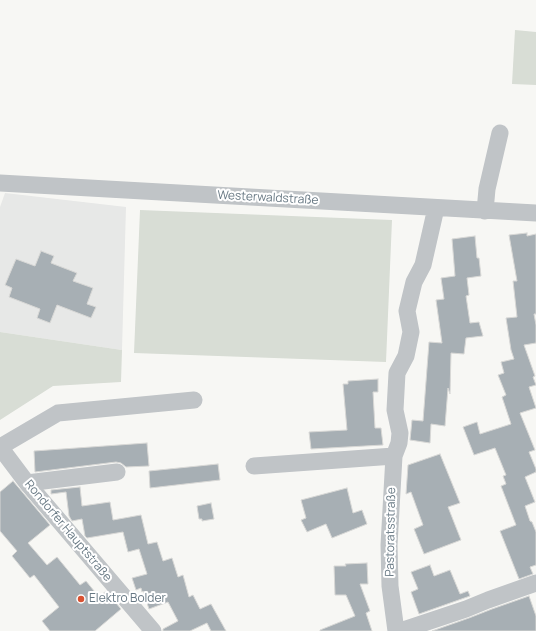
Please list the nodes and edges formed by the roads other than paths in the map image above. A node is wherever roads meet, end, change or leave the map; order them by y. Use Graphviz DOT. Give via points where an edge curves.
graph roads {
  1 [pos="500,133"];
  2 [pos="0,183"];
  3 [pos="436,208"];
  4 [pos="484,211"];
  5 [pos="536,213"];
  6 [pos="194,400"];
  7 [pos="0,447"];
  8 [pos="394,456"];
  9 [pos="254,466"];
  10 [pos="117,472"];
  11 [pos="27,483"];
  12 [pos="536,583"];
  13 [pos="153,631"];
  14 [pos="396,631"];
  15 [pos="400,631"];
  1 -- 4 [label="street"];
  2 -- 3 [label="street, Westerwaldstraße"];
  3 -- 4 [label="street, Westerwaldstraße"];
  3 -- 8 [label="street, Pastoratsstraße" via="424,265 414,282 407,311 411,332 406,356 397,373 395,410 400,433"];
  4 -- 5 [label="street, Westerwaldstraße"];
  6 -- 7 [label="street" via="58,413"];
  7 -- 11 [label="street, Rondorfer Hauptstraße"];
  8 -- 9 [label="street"];
  8 -- 14 [label="street, Pastoratsstraße" via="389,545 390,586"];
  10 -- 11 [label="street"];
  11 -- 13 [label="street, Rondorfer Hauptstraße"];
  12 -- 15 [label="street"];
}
